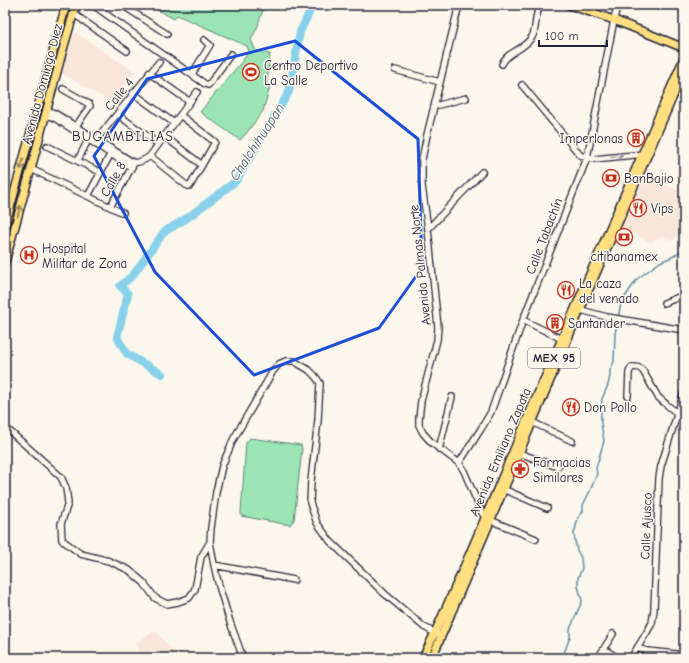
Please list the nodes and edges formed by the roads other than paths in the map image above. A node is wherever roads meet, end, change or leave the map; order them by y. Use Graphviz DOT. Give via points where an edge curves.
graph roads {
  1 [pos="66,5"];
  2 [pos="76,5"];
  3 [pos="93,5"];
  4 [pos="122,5"];
  5 [pos="459,5"];
  6 [pos="542,5"];
  7 [pos="569,5"];
  8 [pos="617,5"];
  9 [pos="74,14"];
  10 [pos="614,20"];
  11 [pos="167,34"];
  12 [pos="204,40"];
  13 [pos="684,48"];
  14 [pos="127,51"];
  15 [pos="232,54"];
  16 [pos="684,58"];
  17 [pos="159,62"];
  18 [pos="502,64"];
  19 [pos="395,70"];
  20 [pos="684,71"];
  21 [pos="149,73"];
  22 [pos="192,74"];
  23 [pos="440,82"];
  24 [pos="522,85"];
  25 [pos="63,89"];
  26 [pos="197,92"];
  27 [pos="133,93"];
  28 [pos="466,98"];
  29 [pos="190,102"];
  30 [pos="434,106"];
  31 [pos="46,112"];
  32 [pos="117,114"];
  33 [pos="180,115"];
  34 [pos="174,123"];
  35 [pos="76,126"];
  36 [pos="657,127"];
  37 [pos="164,136"];
  38 [pos="97,139"];
  39 [pos="88,140"];
  40 [pos="158,144"];
  41 [pos="47,146"];
  42 [pos="110,154"];
  43 [pos="645,154"];
  44 [pos="150,156"];
  45 [pos="587,158"];
  46 [pos="78,160"];
  47 [pos="133,165"];
  48 [pos="202,165"];
  49 [pos="31,169"];
  50 [pos="100,172"];
  51 [pos="482,172"];
  52 [pos="17,182"];
  53 [pos="26,184"];
  54 [pos="88,196"];
  55 [pos="110,207"];
  56 [pos="122,213"];
  57 [pos="5,226"];
  58 [pos="428,229"];
  59 [pos="5,262"];
  60 [pos="684,294"];
  61 [pos="664,303"];
  62 [pos="577,310"];
  63 [pos="523,320"];
  64 [pos="684,330"];
  65 [pos="564,340"];
  66 [pos="684,392"];
  67 [pos="628,396"];
  68 [pos="452,397"];
  69 [pos="677,413"];
  70 [pos="532,422"];
  71 [pos="5,426"];
  72 [pos="572,441"];
  73 [pos="439,449"];
  74 [pos="519,453"];
  75 [pos="459,463"];
  76 [pos="558,467"];
  77 [pos="503,489"];
  78 [pos="547,508"];
  79 [pos="488,520"];
  80 [pos="536,539"];
  81 [pos="210,542"];
  82 [pos="214,565"];
  83 [pos="294,580"];
  84 [pos="438,634"];
  85 [pos="613,634"];
  86 [pos="637,648"];
  87 [pos="604,649"];
  88 [pos="676,654"];
  89 [pos="243,658"];
  90 [pos="423,658"];
  91 [pos="429,658"];
  92 [pos="432,658"];
  93 [pos="598,658"];
  94 [pos="618,658"];
  95 [pos="631,658"];
  1 -- 52 [label="main road, Avenida Domingo Diez, one-way"];
  2 -- 9 [label="main road, Avenida Domingo Diez"];
  3 -- 22 [label="street"];
  4 -- 11 [label="street"];
  5 -- 23 [label="street, Avenida Palmas Norte"];
  6 -- 18 [label="street" via="538,8 532,36"];
  7 -- 10 [label="main road"];
  8 -- 10 [label="street, Calle Tabachín"];
  9 -- 14 [label="street"];
  9 -- 31 [label="main road, Avenida Domingo Diez"];
  10 -- 13 [label="main road"];
  10 -- 45 [label="street, Calle Tabachín"];
  12 -- 22 [label="street" via="210,45"];
  15 -- 22 [label="street" via="208,85"];
  16 -- 36 [label="main road, Avenida Emiliano Zapata / MEX 95"];
  17 -- 21 [label="street, Calle 4"];
  19 -- 23 [label="street"];
  20 -- 36 [label="main road, Avenida Emiliano Zapata / MEX 95"];
  21 -- 27 [label="street, Calle 4"];
  21 -- 29 [label="street"];
  23 -- 30 [label="street, Avenida Palmas Norte"];
  24 -- 45 [label="street" via="580,155"];
  25 -- 35 [label="street" via="90,106"];
  26 -- 29 [label="street"];
  27 -- 32 [label="street, Calle 4"];
  27 -- 34 [label="street"];
  28 -- 30 [label="street"];
  29 -- 33 [label="street"];
  30 -- 58 [label="street, Avenida Palmas Norte" via="422,159 422,186"];
  31 -- 35 [label="street" via="56,114"];
  31 -- 39 [label="street"];
  31 -- 49 [label="main road, Avenida Domingo Diez"];
  32 -- 38 [label="street, Calle 4"];
  32 -- 40 [label="street"];
  33 -- 34 [label="street"];
  33 -- 48 [label="street" via="214,142"];
  34 -- 37 [label="street"];
  35 -- 38 [label="street"];
  36 -- 43 [label="main road, Avenida Emiliano Zapata / MEX 95"];
  37 -- 40 [label="street"];
  37 -- 48 [label="street"];
  38 -- 47 [label="street"];
  39 -- 42 [label="street"];
  39 -- 46 [label="street"];
  40 -- 44 [label="street"];
  41 -- 46 [label="street"];
  42 -- 47 [label="street"];
  42 -- 50 [label="street"];
  45 -- 43 [label="street, one-way"];
  43 -- 62 [label="main road, Avenida Emiliano Zapata / MEX 95"];
  44 -- 47 [label="street, Calle 8"];
  44 -- 48 [label="street" via="188,186"];
  45 -- 63 [label="street, Calle Tabachín"];
  46 -- 50 [label="street"];
  47 -- 55 [label="street, Calle 8"];
  49 -- 53 [label="main road, Avenida Domingo Diez"];
  49 -- 54 [label="street"];
  50 -- 54 [label="street"];
  51 -- 58 [label="street"];
  52 -- 53 [label="main road"];
  52 -- 57 [label="main road, Avenida Domingo Diez"];
  59 -- 53 [label="main road, Avenida Domingo Diez, one-way"];
  54 -- 55 [label="street"];
  55 -- 56 [label="street"];
  58 -- 73 [label="street, Avenida Palmas Norte" via="438,327 418,418 423,433"];
  60 -- 61 [label="street"];
  62 -- 64 [label="street"];
  62 -- 65 [label="main road, Avenida Emiliano Zapata / MEX 95"];
  63 -- 65 [label="street"];
  63 -- 75 [label="street, Calle Tabachín" via="491,412"];
  65 -- 70 [label="main road, Avenida Emiliano Zapata / MEX 95"];
  65 -- 79 [label="main road, Avenida Emiliano Zapata / MEX 95"];
  66 -- 69 [label="street, Calle Ajusco"];
  67 -- 69 [label="street" via="628,372 632,367 641,368 658,397"];
  68 -- 73 [label="street"];
  69 -- 86 [label="street, Calle Ajusco" via="659,478 652,623"];
  70 -- 72 [label="street"];
  70 -- 74 [label="main road, Avenida Emiliano Zapata / MEX 95"];
  71 -- 81 [label="street" via="61,477 68,503 61,524 62,540 81,554 109,561 129,570 144,583 155,598 167,604 189,598 195,590 201,557"];
  73 -- 75 [label="street, Avenida Palmas Norte"];
  74 -- 76 [label="street"];
  74 -- 77 [label="main road, Avenida Emiliano Zapata / MEX 95"];
  75 -- 79 [label="street, Avenida Palmas Norte" via="481,511"];
  77 -- 78 [label="street"];
  77 -- 79 [label="main road, Avenida Emiliano Zapata / MEX 95"];
  79 -- 80 [label="street"];
  79 -- 84 [label="main road, Avenida Emiliano Zapata / MEX 95"];
  81 -- 82 [label="street"];
  81 -- 84 [label="street" via="216,492 222,466 233,440 279,364 294,361 312,373 320,383 310,503 317,523 330,541 385,594 424,627"];
  82 -- 83 [label="street"];
  82 -- 89 [label="street"];
  84 -- 90 [label="main road, Avenida Emiliano Zapata / MEX 95"];
  84 -- 91 [label="main road"];
  84 -- 92 [label="main road, Avenida Emiliano Zapata / MEX 95"];
  85 -- 87 [label="street"];
  86 -- 88 [label="street"];
  86 -- 95 [label="street, Calle Ajusco"];
  87 -- 93 [label="street"];
  87 -- 94 [label="street"];
}
